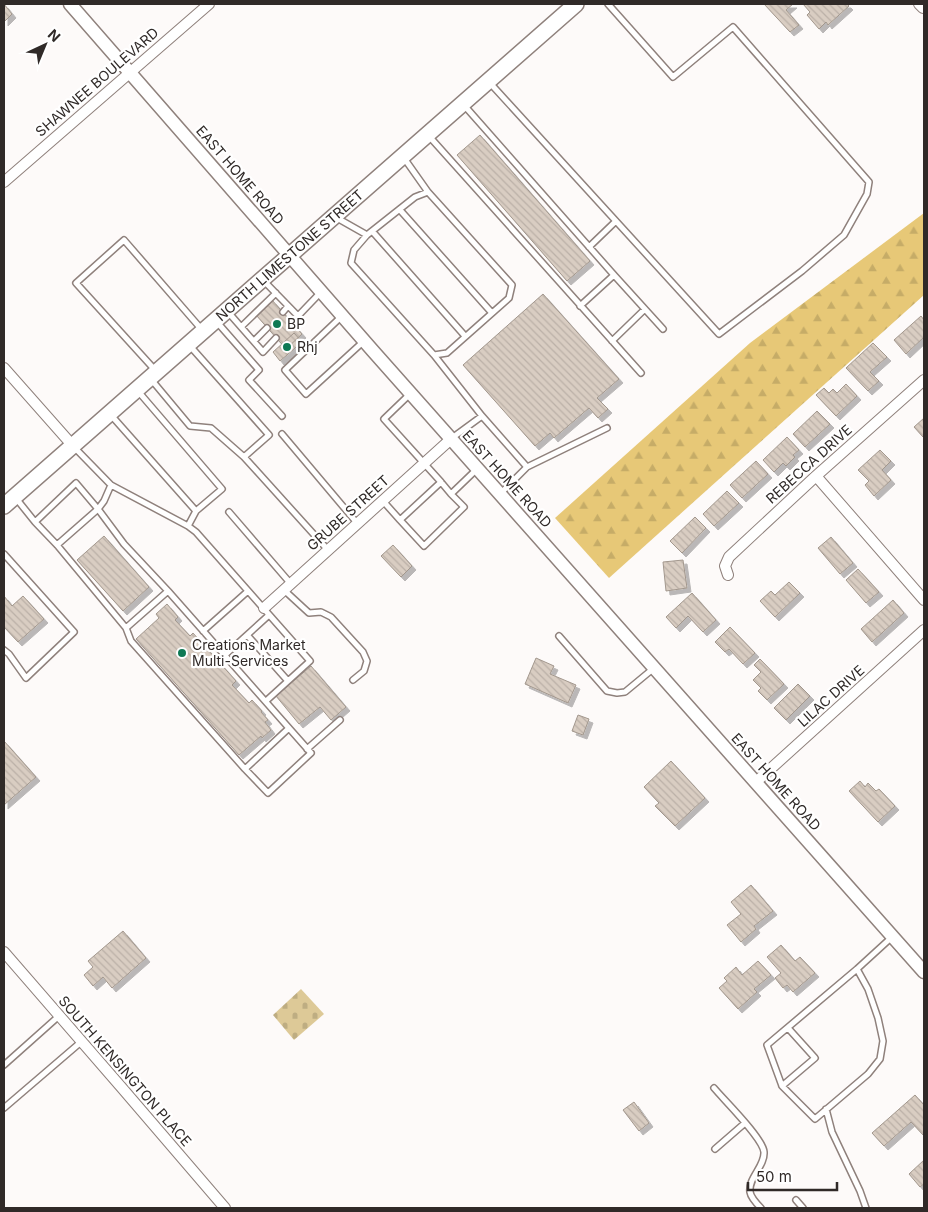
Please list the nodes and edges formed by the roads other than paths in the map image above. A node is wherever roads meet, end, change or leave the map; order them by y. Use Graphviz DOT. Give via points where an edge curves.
graph roads {
  1 [pos="70,4"];
  2 [pos="209,4"];
  3 [pos="576,4"];
  4 [pos="608,4"];
  5 [pos="130,73"];
  6 [pos="488,81"];
  7 [pos="463,104"];
  8 [pos="428,135"];
  9 [pos="403,156"];
  10 [pos="4,182"];
  11 [pos="428,192"];
  12 [pos="400,210"];
  13 [pos="334,216"];
  14 [pos="616,221"];
  15 [pos="372,230"];
  16 [pos="367,235"];
  17 [pos="589,247"];
  18 [pos="290,256"];
  19 [pos="614,275"];
  20 [pos="263,279"];
  21 [pos="321,292"];
  22 [pos="276,293"];
  23 [pos="288,306"];
  24 [pos="580,306"];
  25 [pos="645,309"];
  26 [pos="227,311"];
  27 [pos="283,312"];
  28 [pos="492,313"];
  29 [pos="298,316"];
  30 [pos="342,316"];
  31 [pos="216,321"];
  32 [pos="292,322"];
  33 [pos="241,327"];
  34 [pos="268,328"];
  35 [pos="663,329"];
  36 [pos="203,331"];
  37 [pos="466,336"];
  38 [pos="276,338"];
  39 [pos="254,341"];
  40 [pos="364,341"];
  41 [pos="612,341"];
  42 [pos="188,344"];
  43 [pos="434,355"];
  44 [pos="4,368"];
  45 [pos="641,373"];
  46 [pos="154,375"];
  47 [pos="924,380"];
  48 [pos="136,390"];
  49 [pos="411,393"];
  50 [pos="109,414"];
  51 [pos="282,416"];
  52 [pos="482,416"];
  53 [pos="607,428"];
  54 [pos="282,434"];
  55 [pos="451,439"];
  56 [pos="73,446"];
  57 [pos="244,457"];
  58 [pos="424,463"];
  59 [pos="527,467"];
  60 [pos="478,469"];
  61 [pos="816,476"];
  62 [pos="441,482"];
  63 [pos="111,485"];
  64 [pos="451,494"];
  65 [pos="500,494"];
  66 [pos="383,500"];
  67 [pos="9,501"];
  68 [pos="98,509"];
  69 [pos="196,511"];
  70 [pos="229,512"];
  71 [pos="400,520"];
  72 [pos="35,522"];
  73 [pos="357,524"];
  74 [pos="188,526"];
  75 [pos="58,545"];
  76 [pos="328,550"];
  77 [pos="4,554"];
  78 [pos="728,575"];
  79 [pos="287,587"];
  80 [pos="168,591"];
  81 [pos="248,591"];
  82 [pos="924,600"];
  83 [pos="266,612"];
  84 [pos="126,628"];
  85 [pos="924,630"];
  86 [pos="203,631"];
  87 [pos="247,635"];
  88 [pos="559,636"];
  89 [pos="4,650"];
  90 [pos="225,655"];
  91 [pos="654,668"];
  92 [pos="353,680"];
  93 [pos="288,681"];
  94 [pos="266,701"];
  95 [pos="340,720"];
  96 [pos="289,728"];
  97 [pos="307,749"];
  98 [pos="245,769"];
  99 [pos="756,782"];
  100 [pos="893,937"];
  101 [pos="4,952"];
  102 [pos="857,970"];
  103 [pos="924,972"];
  104 [pos="59,1016"];
  105 [pos="788,1028"];
  106 [pos="82,1042"];
  107 [pos="4,1066"];
  108 [pos="782,1086"];
  109 [pos="714,1088"];
  110 [pos="4,1108"];
  111 [pos="826,1109"];
  112 [pos="745,1123"];
  113 [pos="715,1149"];
  114 [pos="796,1200"];
  115 [pos="225,1208"];
  116 [pos="761,1208"];
  117 [pos="804,1208"];
  118 [pos="866,1208"];
  1 -- 5 [label="street, EAST HOME ROAD"];
  2 -- 5 [label="street, SHAWNEE BOULEVARD"];
  3 -- 6 [label="main road, NORTH LIMESTONE STREET"];
  4 -- 14 [label="lane" via="673,77 733,27 869,182 867,194 844,235 719,334"];
  5 -- 10 [label="street, SHAWNEE BOULEVARD"];
  5 -- 18 [label="street, EAST HOME ROAD"];
  6 -- 7 [label="main road, NORTH LIMESTONE STREET"];
  6 -- 14 [label="lane"];
  7 -- 8 [label="main road, NORTH LIMESTONE STREET"];
  7 -- 17 [label="lane"];
  8 -- 9 [label="main road, NORTH LIMESTONE STREET"];
  8 -- 24 [label="lane"];
  9 -- 11 [label="lane"];
  9 -- 13 [label="main road, NORTH LIMESTONE STREET"];
  11 -- 12 [label="lane"];
  11 -- 28 [label="lane" via="512,285 509,298"];
  12 -- 15 [label="lane"];
  12 -- 28 [label="lane"];
  13 -- 16 [label="lane"];
  13 -- 18 [label="main road, NORTH LIMESTONE STREET"];
  14 -- 17 [label="lane"];
  15 -- 16 [label="lane"];
  15 -- 37 [label="lane"];
  16 -- 43 [label="lane" via="354,250 351,263"];
  17 -- 19 [label="lane"];
  18 -- 20 [label="main road, NORTH LIMESTONE STREET"];
  18 -- 21 [label="street, EAST HOME ROAD"];
  19 -- 24 [label="lane"];
  19 -- 25 [label="lane"];
  20 -- 22 [label="lane"];
  20 -- 26 [label="main road, NORTH LIMESTONE STREET"];
  21 -- 29 [label="lane"];
  21 -- 30 [label="street, EAST HOME ROAD"];
  22 -- 23 [label="lane"];
  22 -- 33 [label="lane"];
  23 -- 27 [label="lane"];
  23 -- 29 [label="lane"];
  24 -- 41 [label="lane"];
  25 -- 35 [label="lane"];
  25 -- 41 [label="lane"];
  26 -- 31 [label="main road, NORTH LIMESTONE STREET"];
  26 -- 33 [label="lane"];
  28 -- 37 [label="lane"];
  29 -- 32 [label="lane"];
  30 -- 40 [label="street, EAST HOME ROAD"];
  30 -- 40 [label="lane" via="285,370 306,394"];
  31 -- 36 [label="main road, NORTH LIMESTONE STREET"];
  31 -- 51 [label="lane" via="259,370 249,380"];
  33 -- 39 [label="lane"];
  34 -- 39 [label="lane"];
  36 -- 42 [label="main road, NORTH LIMESTONE STREET"];
  36 -- 46 [label="lane" via="124,240 76,283"];
  37 -- 43 [label="lane" via="447,353"];
  38 -- 39 [label="lane" via="263,352"];
  40 -- 49 [label="street, EAST HOME ROAD"];
  41 -- 45 [label="lane"];
  42 -- 46 [label="main road, NORTH LIMESTONE STREET"];
  42 -- 57 [label="lane" via="269,435"];
  43 -- 52 [label="lane"];
  44 -- 56 [label="street"];
  46 -- 48 [label="main road, NORTH LIMESTONE STREET"];
  46 -- 57 [label="lane" via="190,426 211,428"];
  47 -- 61 [label="street, REBECCA DRIVE"];
  48 -- 50 [label="main road, NORTH LIMESTONE STREET"];
  48 -- 69 [label="lane" via="222,489"];
  49 -- 55 [label="street, EAST HOME ROAD"];
  49 -- 58 [label="lane" via="384,419"];
  50 -- 56 [label="main road, NORTH LIMESTONE STREET"];
  50 -- 69 [label="lane"];
  52 -- 55 [label="lane"];
  52 -- 59 [label="lane"];
  53 -- 59 [label="lane"];
  54 -- 73 [label="lane"];
  55 -- 58 [label="street, GRUBE STREET"];
  55 -- 60 [label="street, EAST HOME ROAD"];
  56 -- 63 [label="lane"];
  56 -- 67 [label="main road, NORTH LIMESTONE STREET"];
  57 -- 76 [label="lane"];
  58 -- 62 [label="lane"];
  58 -- 66 [label="street, GRUBE STREET"];
  59 -- 65 [label="lane"];
  60 -- 64 [label="lane"];
  60 -- 65 [label="street, EAST HOME ROAD"];
  61 -- 78 [label="street, REBECCA DRIVE" via="728,557 725,566"];
  61 -- 82 [label="street"];
  62 -- 64 [label="lane"];
  62 -- 71 [label="lane"];
  63 -- 68 [label="lane"];
  63 -- 74 [label="lane"];
  64 -- 71 [label="lane" via="464,507 424,546"];
  65 -- 91 [label="street, EAST HOME ROAD"];
  66 -- 71 [label="lane"];
  66 -- 73 [label="street, GRUBE STREET"];
  67 -- 72 [label="lane"];
  68 -- 72 [label="lane" via="76,483"];
  68 -- 75 [label="lane"];
  68 -- 80 [label="lane" via="124,544"];
  69 -- 74 [label="lane"];
  70 -- 79 [label="lane"];
  72 -- 75 [label="lane"];
  73 -- 76 [label="street, GRUBE STREET"];
  74 -- 81 [label="lane"];
  75 -- 84 [label="lane"];
  76 -- 79 [label="street, GRUBE STREET"];
  77 -- 89 [label="lane" via="74,632 26,678"];
  79 -- 83 [label="street, GRUBE STREET"];
  79 -- 92 [label="lane" via="309,613 321,612 331,617 363,652 367,661 364,671"];
  80 -- 84 [label="lane"];
  80 -- 86 [label="lane"];
  81 -- 83 [label="lane"];
  81 -- 86 [label="lane"];
  83 -- 87 [label="lane"];
  83 -- 93 [label="lane" via="310,662"];
  84 -- 98 [label="lane" via="131,641"];
  85 -- 99 [label="street, LILAC DRIVE"];
  86 -- 90 [label="lane"];
  87 -- 90 [label="lane"];
  87 -- 93 [label="lane"];
  88 -- 91 [label="lane" via="607,691 625,692"];
  90 -- 94 [label="lane"];
  91 -- 99 [label="street, EAST HOME ROAD"];
  93 -- 94 [label="lane"];
  94 -- 96 [label="lane"];
  95 -- 97 [label="lane"];
  96 -- 97 [label="lane"];
  96 -- 98 [label="lane"];
  97 -- 98 [label="lane" via="311,752 268,793"];
  99 -- 100 [label="street, EAST HOME ROAD"];
  100 -- 102 [label="lane"];
  100 -- 103 [label="street, EAST HOME ROAD"];
  101 -- 104 [label="street, SOUTH KENSINGTON PLACE"];
  102 -- 105 [label="lane"];
  102 -- 111 [label="lane" via="878,1018 883,1041 880,1059 868,1074"];
  104 -- 106 [label="street, SOUTH KENSINGTON PLACE"];
  104 -- 107 [label="lane"];
  105 -- 108 [label="lane" via="767,1045"];
  105 -- 108 [label="lane" via="815,1058"];
  106 -- 110 [label="lane"];
  106 -- 115 [label="street, SOUTH KENSINGTON PLACE"];
  108 -- 111 [label="lane" via="815,1119"];
  109 -- 112 [label="lane"];
  111 -- 118 [label="lane" via="832,1132"];
  112 -- 113 [label="lane"];
  112 -- 116 [label="lane" via="764,1150 764,1161 750,1192"];
  114 -- 117 [label="lane"];
}
